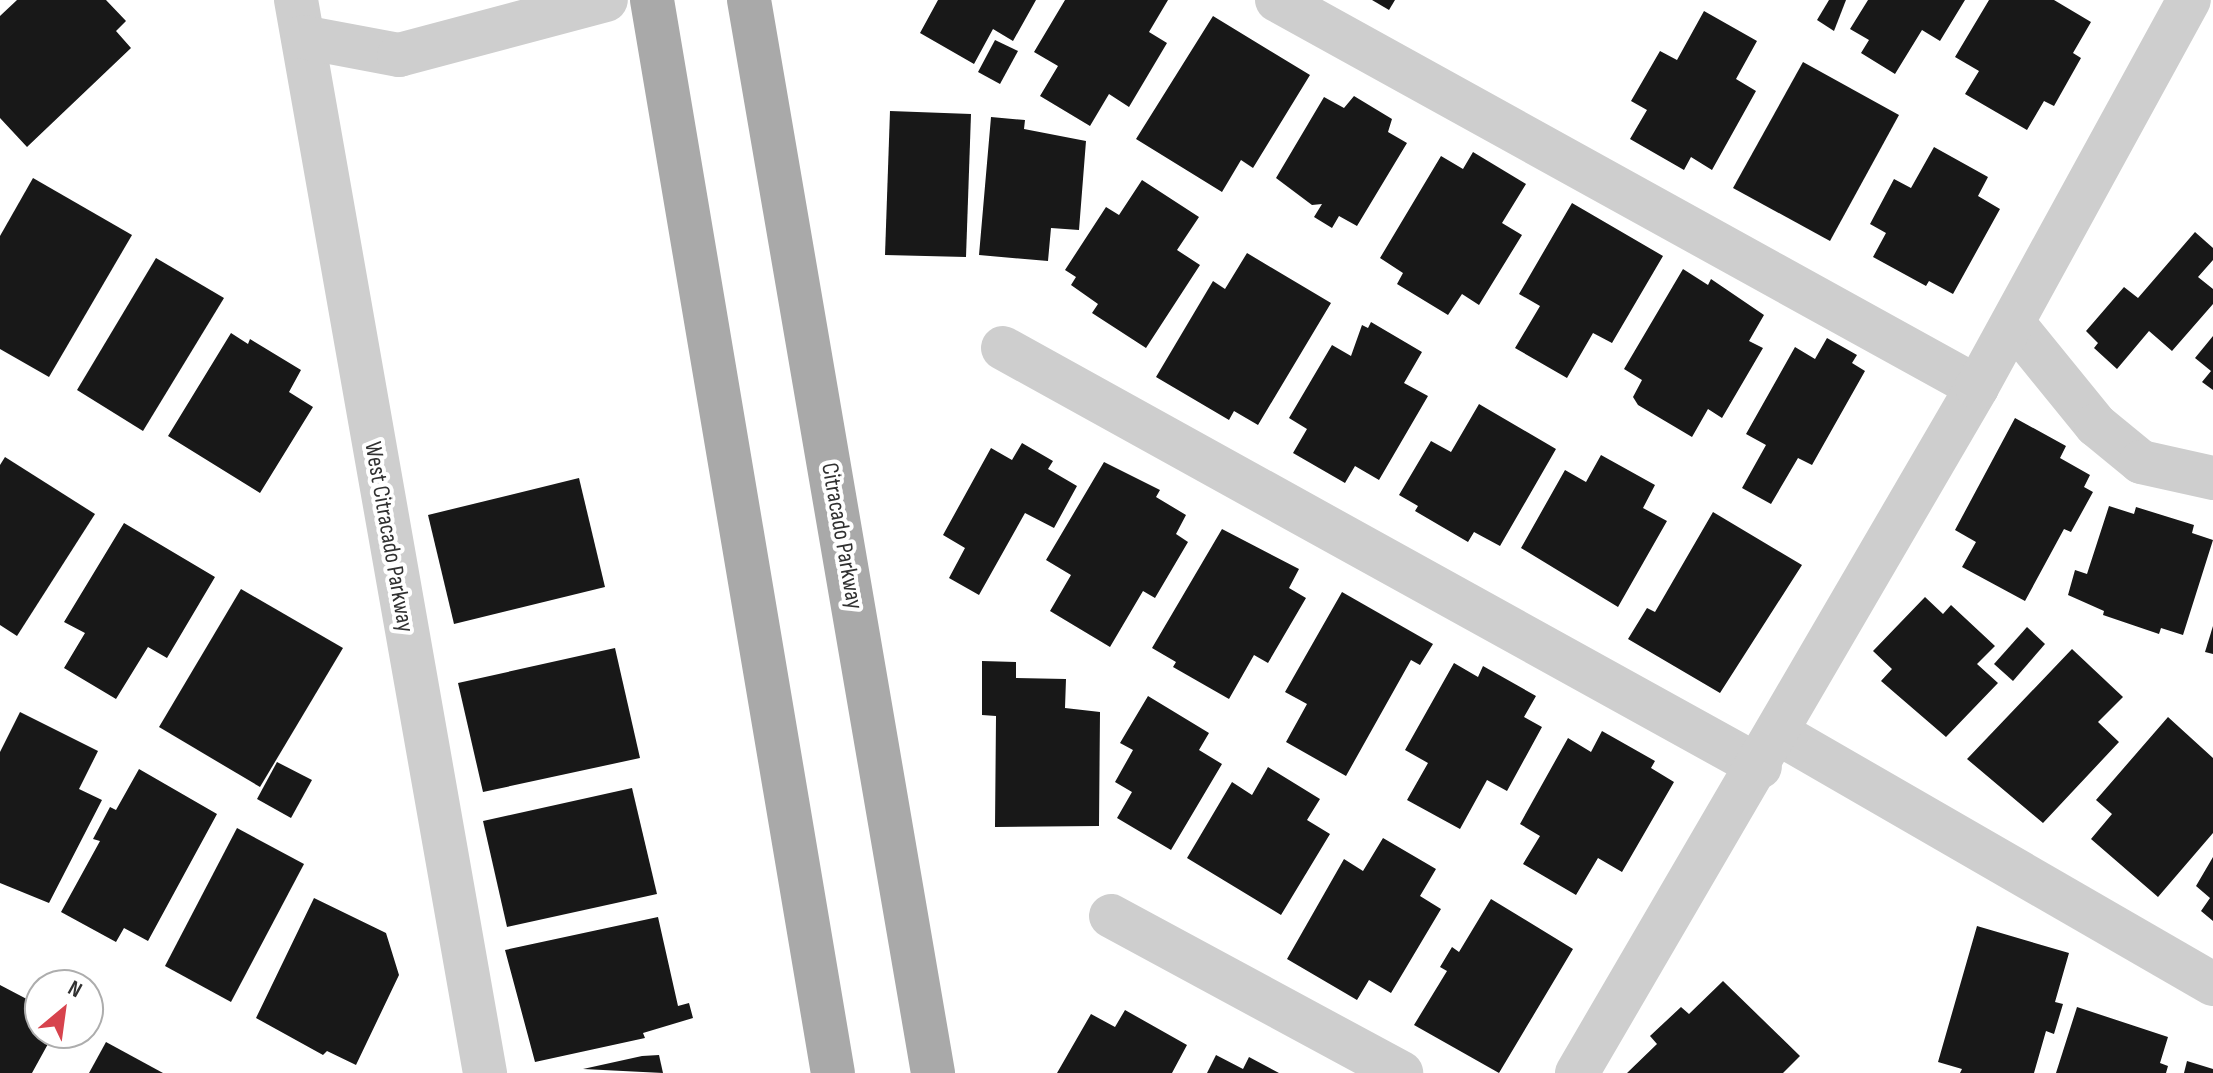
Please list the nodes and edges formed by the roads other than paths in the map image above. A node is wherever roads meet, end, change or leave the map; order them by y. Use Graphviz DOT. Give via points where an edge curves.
graph roads {
  1 [pos="606,0"];
  2 [pos="652,0"];
  3 [pos="749,0"];
  4 [pos="1277,0"];
  5 [pos="2189,0"];
  6 [pos="299,18"];
  7 [pos="2013,323"];
  8 [pos="1003,348"];
  9 [pos="1977,387"];
  10 [pos="2213,478"];
  11 [pos="1769,750"];
  12 [pos="1111,916"];
  13 [pos="2213,984"];
  14 [pos="485,1073"];
  15 [pos="833,1073"];
  16 [pos="933,1073"];
  17 [pos="1401,1073"];
  18 [pos="1577,1073"];
  1 -- 6 [label="street" via="399,55"];
  2 -- 15 [label="main road"];
  3 -- 16 [label="main road, Citracado Parkway"];
  4 -- 9 [label="street"];
  5 -- 7 [label="street"];
  6 -- 14 [label="street, West Citracado Parkway"];
  7 -- 9 [label="street"];
  7 -- 10 [label="street" via="2096,425 2141,462"];
  8 -- 11 [label="street"];
  9 -- 11 [label="street"];
  11 -- 13 [label="street"];
  11 -- 18 [label="street"];
  12 -- 17 [label="street"];
}
